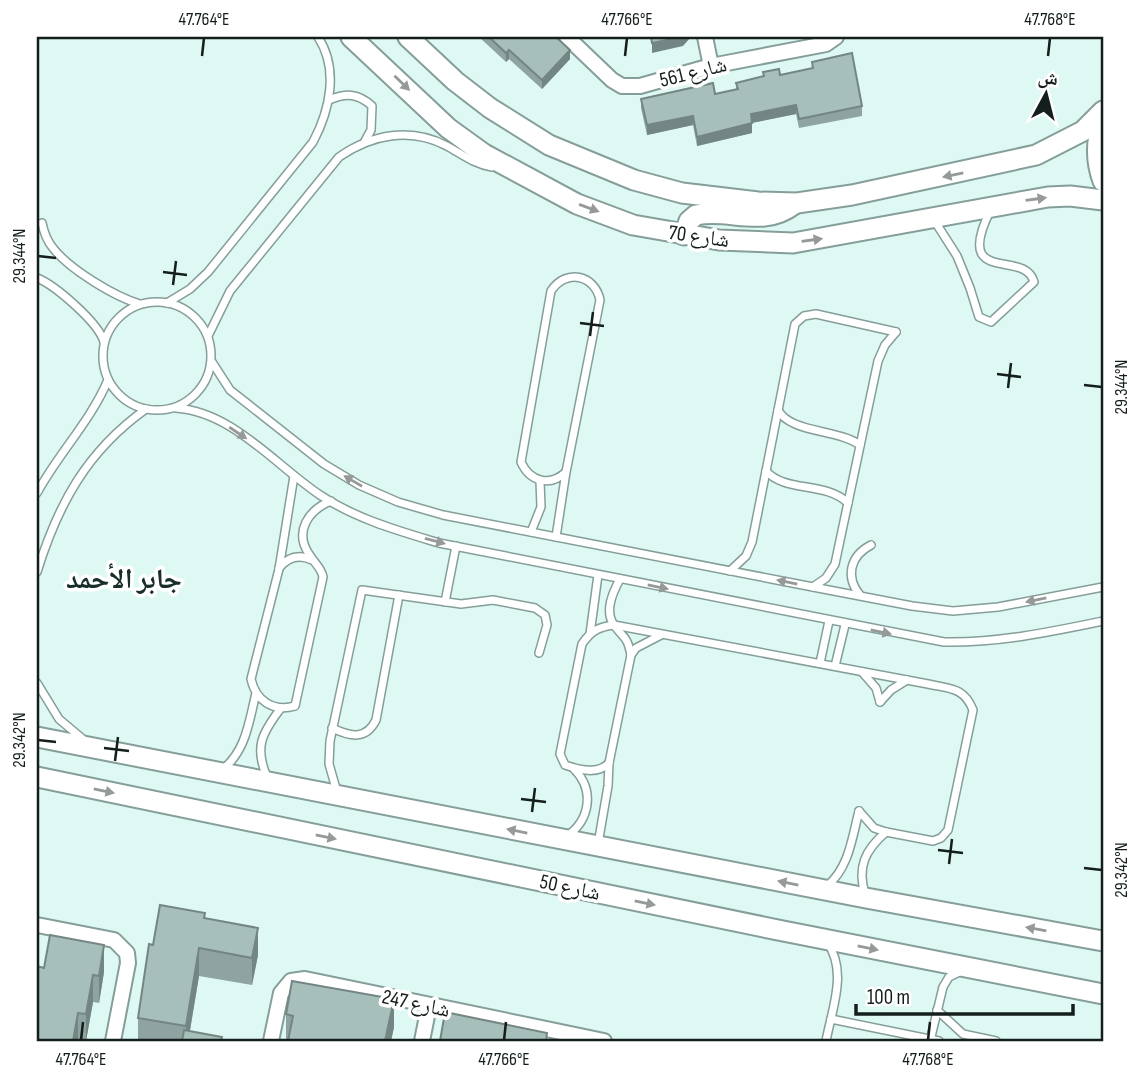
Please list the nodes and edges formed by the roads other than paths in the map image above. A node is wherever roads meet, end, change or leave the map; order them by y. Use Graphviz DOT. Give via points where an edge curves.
graph roads {
  1 [pos="318,37"];
  2 [pos="351,37"];
  3 [pos="408,37"];
  4 [pos="567,37"];
  5 [pos="705,37"];
  6 [pos="836,37"];
  7 [pos="710,66"];
  8 [pos="329,100"];
  9 [pos="1103,111"];
  10 [pos="1103,119"];
  11 [pos="365,141"];
  12 [pos="510,169"];
  13 [pos="1103,181"];
  14 [pos="1103,200"];
  15 [pos="797,203"];
  16 [pos="992,207"];
  17 [pos="933,219"];
  18 [pos="42,223"];
  19 [pos="684,235"];
  20 [pos="37,278"];
  21 [pos="167,303"];
  22 [pos="141,304"];
  23 [pos="208,336"];
  24 [pos="104,342"];
  25 [pos="212,362"];
  26 [pos="108,380"];
  27 [pos="176,408"];
  28 [pos="778,409"];
  29 [pos="146,410"];
  30 [pos="860,445"];
  31 [pos="766,471"];
  32 [pos="566,472"];
  33 [pos="294,476"];
  34 [pos="540,481"];
  35 [pos="37,493"];
  36 [pos="331,502"];
  37 [pos="848,503"];
  38 [pos="531,532"];
  39 [pos="556,537"];
  40 [pos="871,545"];
  41 [pos="456,546"];
  42 [pos="315,562"];
  43 [pos="279,569"];
  44 [pos="729,571"];
  45 [pos="37,572"];
  46 [pos="598,575"];
  47 [pos="620,579"];
  48 [pos="813,587"];
  49 [pos="1103,587"];
  50 [pos="399,595"];
  51 [pos="860,596"];
  52 [pos="445,601"];
  53 [pos="829,621"];
  54 [pos="1103,621"];
  55 [pos="614,625"];
  56 [pos="845,625"];
  57 [pos="590,634"];
  58 [pos="663,634"];
  59 [pos="539,653"];
  60 [pos="631,655"];
  61 [pos="820,663"];
  62 [pos="835,666"];
  63 [pos="862,671"];
  64 [pos="908,680"];
  65 [pos="37,683"];
  66 [pos="256,693"];
  67 [pos="281,708"];
  68 [pos="332,728"];
  69 [pos="37,737"];
  70 [pos="104,751"];
  71 [pos="609,763"];
  72 [pos="573,768"];
  73 [pos="219,773"];
  74 [pos="37,778"];
  75 [pos="271,783"];
  76 [pos="338,796"];
  77 [pos="886,832"];
  78 [pos="563,840"];
  79 [pos="597,846"];
  80 [pos="823,890"];
  81 [pos="866,898"];
  82 [pos="37,925"];
  83 [pos="824,939"];
  84 [pos="1103,940"];
  85 [pos="972,968"];
  86 [pos="1103,994"];
  87 [pos="429,1006"];
  88 [pos="937,1010"];
  89 [pos="831,1019"];
  90 [pos="582,1039"];
  91 [pos="113,1041"];
  92 [pos="271,1041"];
  93 [pos="422,1041"];
  94 [pos="604,1041"];
  95 [pos="826,1041"];
  96 [pos="934,1041"];
  97 [pos="996,1041"];
  1 -- 8 [label="lane" via="328,66"];
  2 -- 12 [label="main road, شارع 70, one-way" via="448,128"];
  3 -- 15 [label="main road, شارع 70" via="490,108 549,145 587,162 682,193"];
  4 -- 7 [label="street, شارع 561" via="622,86 640,86"];
  5 -- 7 [label="street"];
  6 -- 7 [label="street, شارع 561" via="826,44"];
  8 -- 11 [label="lane" via="349,94 372,106 371,130"];
  8 -- 21 [label="lane" via="313,142 208,272"];
  9 -- 15 [label="main road, شارع 70, one-way" via="1083,131 1036,155"];
  10 -- 13 [label="main road" via="1097,154"];
  11 -- 12 [label="lane" via="385,135 428,138 477,164"];
  11 -- 23 [label="lane" via="340,157 230,291"];
  12 -- 19 [label="main road, شارع 70, one-way" via="577,204 634,225"];
  16 -- 14 [label="main road, شارع 70, one-way" via="1048,197"];
  15 -- 19 [label="main road" via="764,217 696,215"];
  16 -- 17 [label="main road, شارع 70"];
  16 -- 17 [label="lane" via="980,231 982,254 988,261 1028,270 1034,282 991,322 979,317 957,256"];
  19 -- 17 [label="main road, شارع 70, one-way" via="793,243"];
  18 -- 22 [label="lane" via="48,242 61,256 110,293"];
  20 -- 24 [label="lane" via="90,319"];
  21 -- 22 [label="lane"];
  21 -- 23 [label="lane" via="192,314"];
  22 -- 24 [label="lane" via="114,323"];
  23 -- 25 [label="lane"];
  24 -- 26 [label="lane"];
  25 -- 27 [label="lane" via="200,390"];
  38 -- 25 [label="lane, one-way" via="443,515 359,485 295,443 230,390"];
  26 -- 29 [label="lane" via="124,399"];
  26 -- 35 [label="lane" via="91,414"];
  27 -- 29 [label="lane"];
  27 -- 33 [label="lane, one-way" via="194,409 220,421"];
  28 -- 30 [label="lane" via="792,423 840,434"];
  28 -- 30 [label="lane" via="793,329 804,316 816,314 896,332 878,361"];
  28 -- 31 [label="lane"];
  29 -- 45 [label="lane" via="99,449 80,476 55,520"];
  30 -- 37 [label="lane"];
  31 -- 37 [label="lane" via="776,479 833,493"];
  31 -- 44 [label="lane" via="750,550"];
  32 -- 34 [label="lane" via="554,480"];
  32 -- 34 [label="lane" via="600,300 591,282 572,276 551,291 521,462 528,474"];
  32 -- 39 [label="lane"];
  33 -- 36 [label="lane"];
  33 -- 43 [label="lane"];
  34 -- 38 [label="lane" via="541,507"];
  36 -- 41 [label="lane, one-way" via="380,524"];
  36 -- 42 [label="lane" via="316,509 303,528 306,549"];
  37 -- 48 [label="lane" via="835,564"];
  38 -- 39 [label="lane"];
  39 -- 44 [label="lane"];
  40 -- 51 [label="lane" via="856,555 850,572"];
  41 -- 46 [label="lane"];
  41 -- 52 [label="lane"];
  42 -- 43 [label="lane" via="292,557"];
  42 -- 67 [label="lane" via="323,577 295,706"];
  43 -- 66 [label="lane" via="251,679"];
  48 -- 44 [label="lane, one-way"];
  46 -- 47 [label="lane"];
  46 -- 57 [label="lane"];
  47 -- 53 [label="lane, one-way"];
  47 -- 55 [label="lane" via="610,608"];
  48 -- 51 [label="lane"];
  49 -- 51 [label="lane, one-way" via="953,611"];
  50 -- 52 [label="lane"];
  50 -- 68 [label="lane" via="360,592"];
  50 -- 68 [label="lane" via="372,728 353,736"];
  52 -- 59 [label="lane" via="493,600 535,608 545,615 547,625"];
  53 -- 56 [label="lane"];
  53 -- 61 [label="lane"];
  56 -- 54 [label="lane, one-way" via="944,642 982,643"];
  55 -- 57 [label="lane"];
  55 -- 58 [label="lane"];
  55 -- 60 [label="lane" via="627,640"];
  56 -- 62 [label="lane"];
  57 -- 72 [label="lane" via="582,644 560,754 565,765"];
  58 -- 60 [label="lane"];
  58 -- 61 [label="lane"];
  60 -- 71 [label="lane"];
  61 -- 62 [label="lane"];
  62 -- 63 [label="lane"];
  63 -- 64 [label="lane"];
  63 -- 64 [label="lane" via="876,688 880,702"];
  64 -- 77 [label="lane" via="960,691 973,710 948,830 933,841"];
  65 -- 70 [label="lane" via="60,719"];
  66 -- 67 [label="lane" via="267,704"];
  66 -- 73 [label="lane" via="246,737"];
  67 -- 75 [label="lane" via="260,745 260,761"];
  68 -- 76 [label="lane" via="329,764"];
  69 -- 70 [label="main road"];
  70 -- 73 [label="main road"];
  71 -- 72 [label="lane" via="597,771"];
  71 -- 79 [label="lane"];
  72 -- 78 [label="lane" via="584,782 589,801 576,830"];
  73 -- 75 [label="main road"];
  74 -- 83 [label="main road, شارع 50, one-way"];
  75 -- 76 [label="main road"];
  78 -- 76 [label="main road, one-way"];
  77 -- 80 [label="lane" via="874,828 859,811 847,859"];
  77 -- 81 [label="lane" via="872,844 863,865"];
  78 -- 79 [label="main road"];
  80 -- 79 [label="main road, one-way"];
  80 -- 81 [label="main road"];
  84 -- 81 [label="main road, one-way"];
  82 -- 91 [label="street" via="114,940 127,953"];
  83 -- 85 [label="main road, شارع 50, one-way"];
  83 -- 89 [label="lane" via="838,966"];
  85 -- 86 [label="main road, شارع 50"];
  85 -- 88 [label="lane" via="949,976"];
  87 -- 90 [label="street, شارع 247"];
  87 -- 92 [label="street, شارع 247" via="305,979 291,981 281,993"];
  87 -- 93 [label="street"];
  88 -- 96 [label="lane"];
  88 -- 97 [label="lane" via="962,1034"];
  89 -- 95 [label="lane"];
  89 -- 96 [label="lane"];
  90 -- 94 [label="street, شارع 247"];
}
